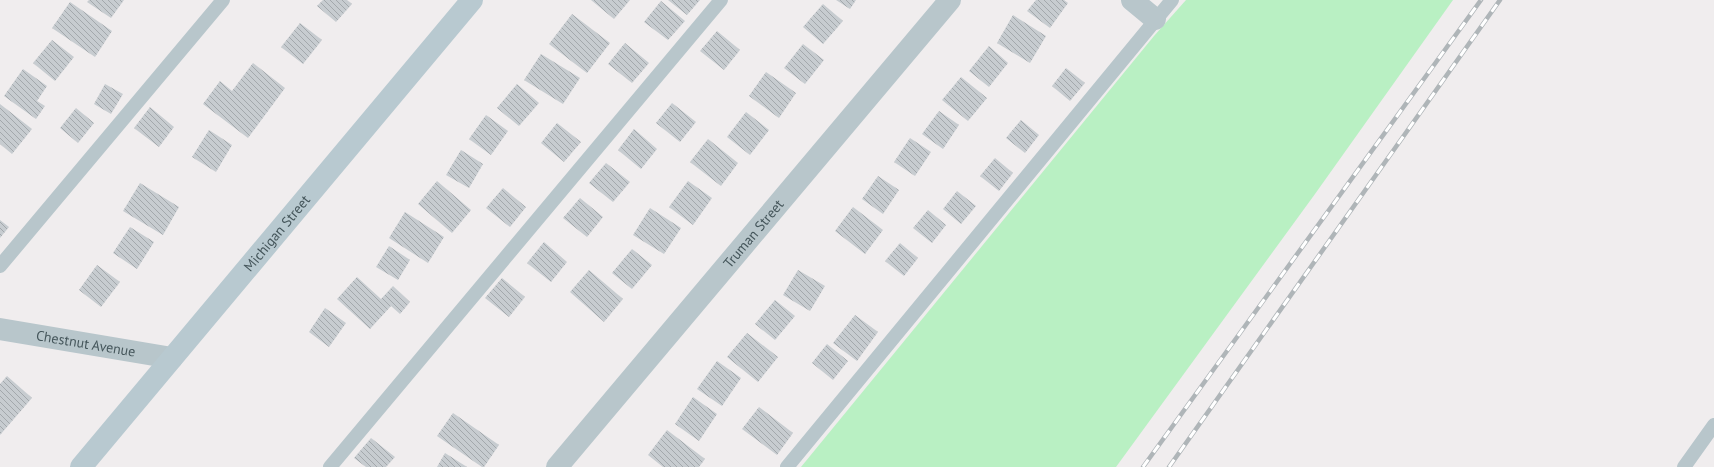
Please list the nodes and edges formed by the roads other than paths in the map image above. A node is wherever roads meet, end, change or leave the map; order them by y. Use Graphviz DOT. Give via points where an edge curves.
graph roads {
  1 [pos="223,0"];
  2 [pos="472,0"];
  3 [pos="721,0"];
  4 [pos="950,0"];
  5 [pos="1132,0"];
  6 [pos="1172,0"];
  7 [pos="1155,19"];
  8 [pos="0,266"];
  9 [pos="0,329"];
  10 [pos="172,358"];
  11 [pos="1714,426"];
  12 [pos="81,467"];
  13 [pos="330,467"];
  14 [pos="557,467"];
  15 [pos="787,467"];
  16 [pos="1684,467"];
  1 -- 8 [label="lane"];
  2 -- 10 [label="main road, Michigan Street"];
  3 -- 13 [label="lane"];
  4 -- 14 [label="street, Truman Street"];
  5 -- 7 [label="street"];
  6 -- 7 [label="lane"];
  7 -- 15 [label="lane"];
  9 -- 10 [label="street, Chestnut Avenue"];
  10 -- 12 [label="main road, Michigan Street"];
  11 -- 16 [label="lane"];
}
